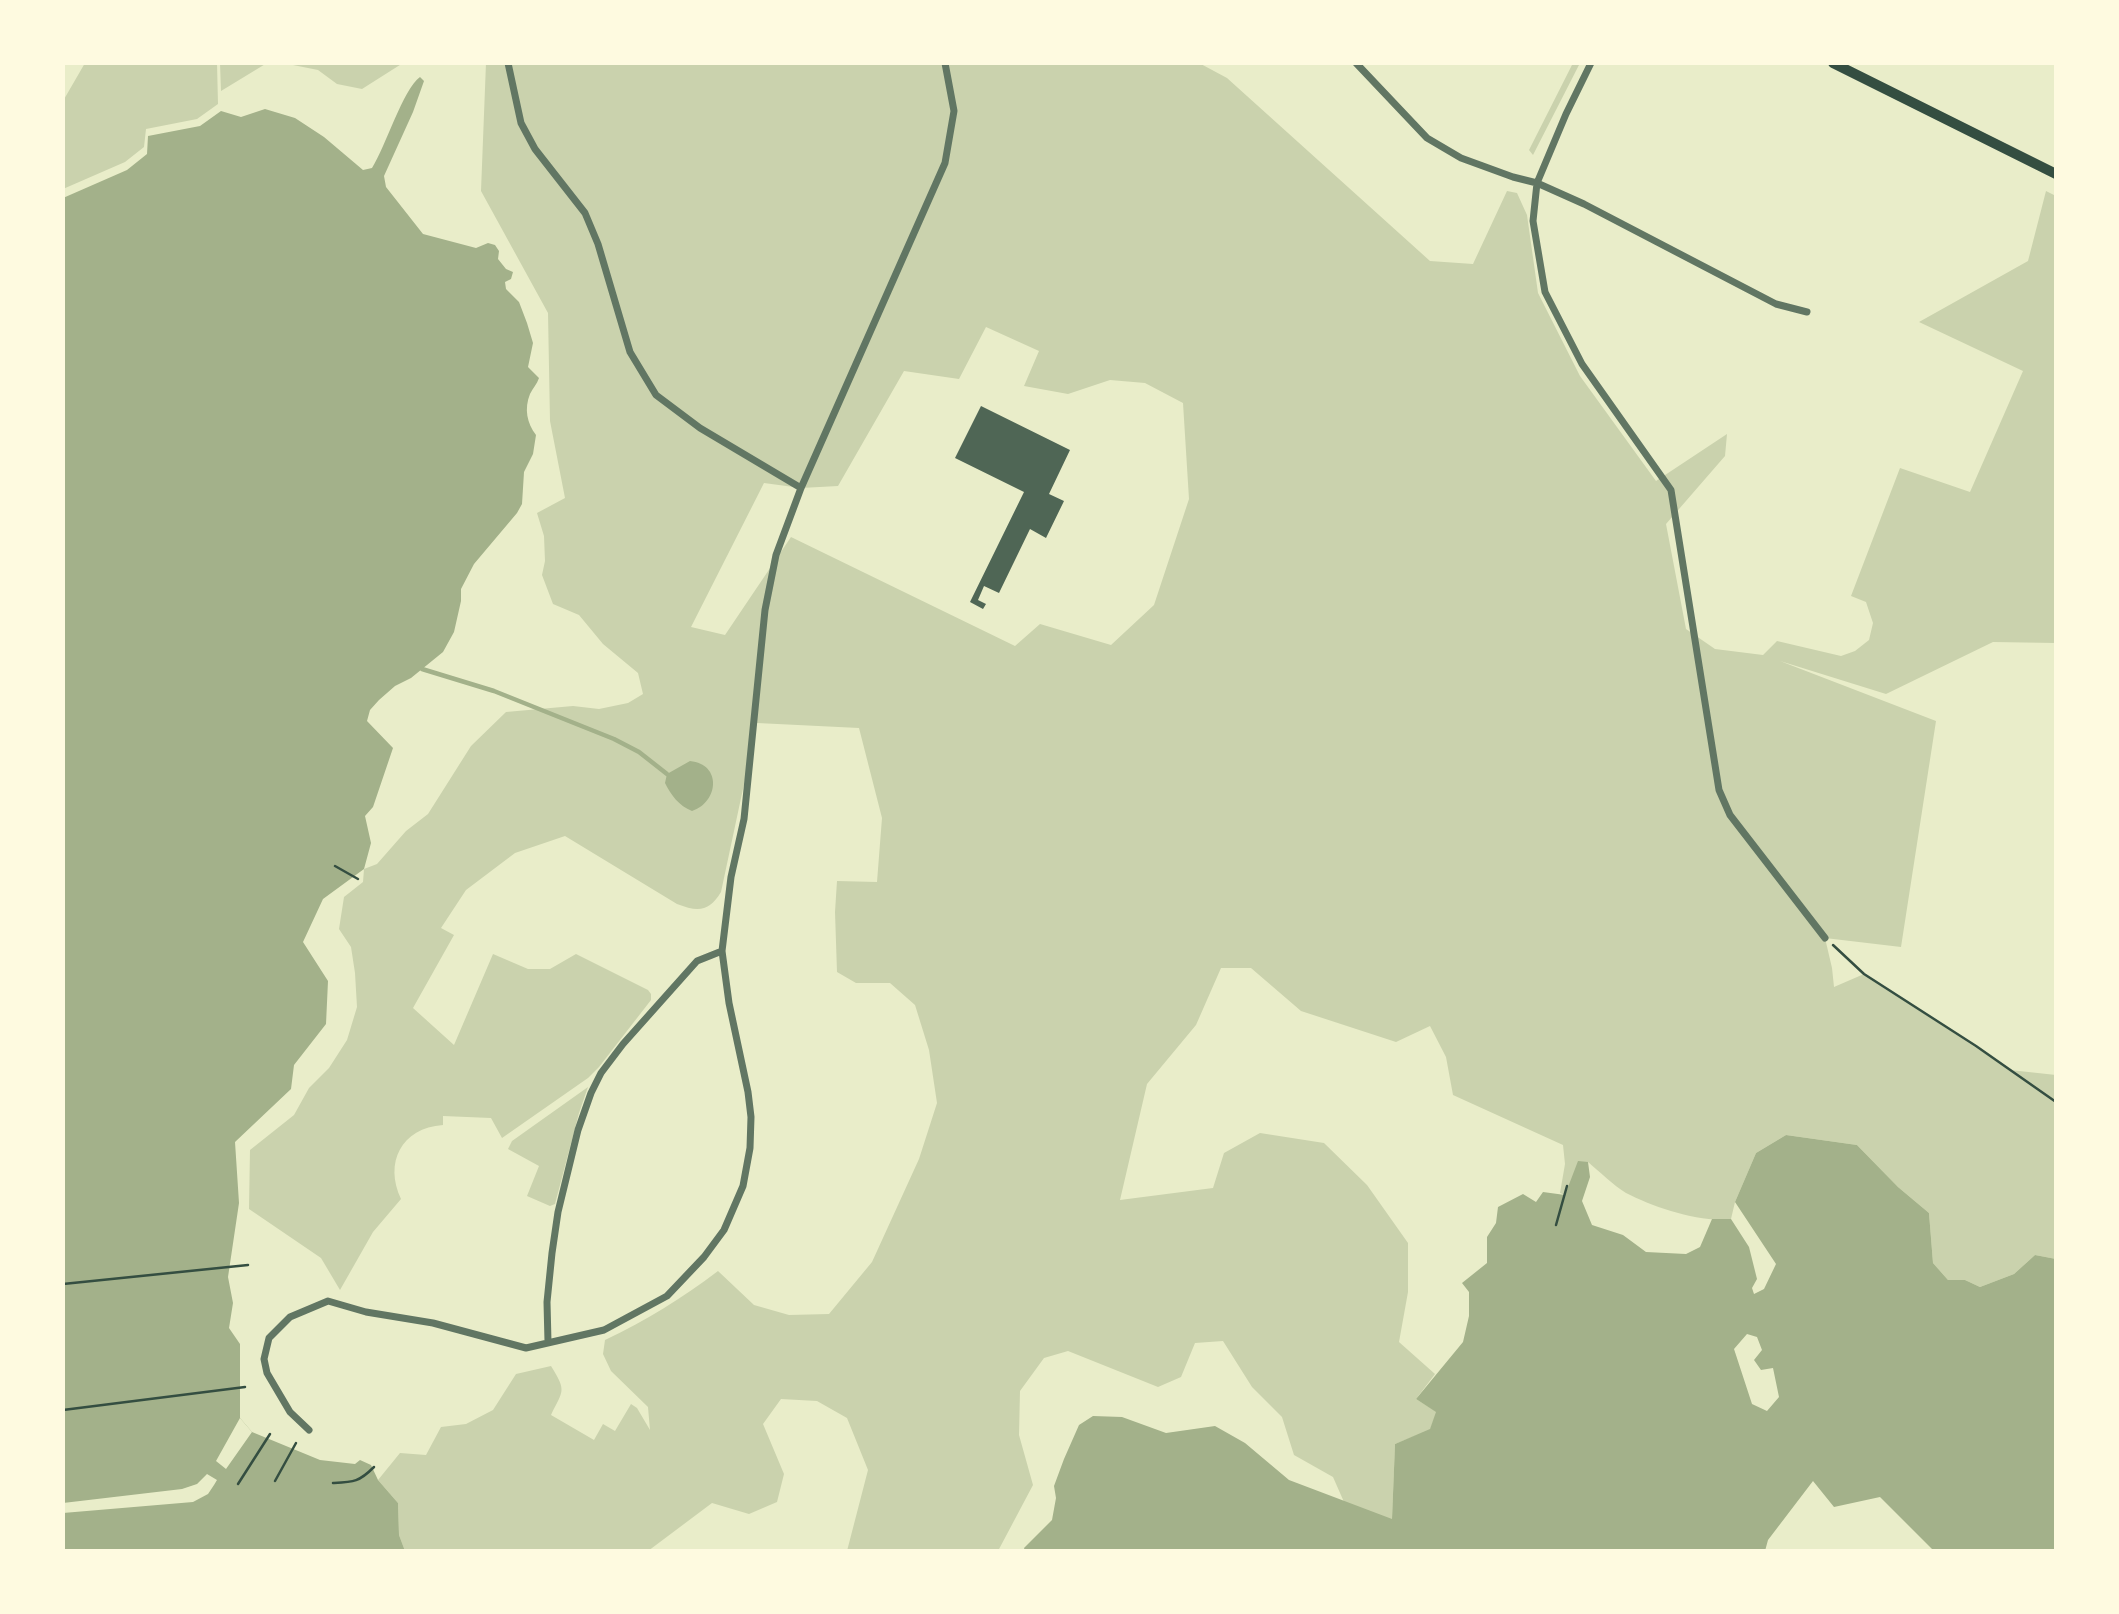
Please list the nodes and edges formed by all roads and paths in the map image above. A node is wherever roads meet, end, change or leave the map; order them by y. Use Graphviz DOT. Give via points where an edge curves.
graph roads {
  1 [pos="508,63"];
  2 [pos="945,63"];
  3 [pos="1356,63"];
  4 [pos="1591,63"];
  5 [pos="1833,63"];
  6 [pos="2056,174"];
  7 [pos="1537,183"];
  8 [pos="1807,312"];
  9 [pos="801,488"];
  10 [pos="335,866"];
  11 [pos="358,879"];
  12 [pos="1825,938"];
  13 [pos="722,951"];
  14 [pos="2056,1102"];
  15 [pos="1567,1186"];
  16 [pos="1556,1225"];
  17 [pos="248,1265"];
  18 [pos="63,1284"];
  19 [pos="548,1342"];
  20 [pos="245,1387"];
  21 [pos="63,1410"];
  22 [pos="309,1430"];
  23 [pos="270,1434"];
  24 [pos="296,1443"];
  25 [pos="374,1467"];
  26 [pos="275,1481"];
  27 [pos="333,1483"];
  28 [pos="238,1484"];
  1 -- 9 [label="street" via="521,123 584,213 598,243 630,352 656,396"];
  2 -- 9 [label="street" via="954,111 945,163"];
  3 -- 7 [label="street" via="1427,138 1461,158"];
  4 -- 7 [label="street"];
  5 -- 6 [label="main road"];
  7 -- 8 [label="street" via="1776,304"];
  7 -- 12 [label="street" via="1533,221 1545,292 1582,364 1671,490 1719,790 1730,815"];
  9 -- 13 [label="street" via="776,555 765,611 744,819"];
  10 -- 11 [label="path"];
  12 -- 14 [label="path" via="1864,974"];
  13 -- 19 [label="street" via="697,961 623,1044 591,1093 558,1212 547,1302"];
  13 -- 19 [label="street" via="751,1117 743,1186 724,1230 667,1296 604,1329"];
  15 -- 16 [label="path"];
  17 -- 18 [label="path"];
  19 -- 22 [label="street" via="526,1348 328,1301 290,1317 269,1338 264,1359 290,1412"];
  20 -- 21 [label="path"];
  23 -- 28 [label="path"];
  24 -- 26 [label="path"];
  25 -- 27 [label="path" via="356,1482"];
}
